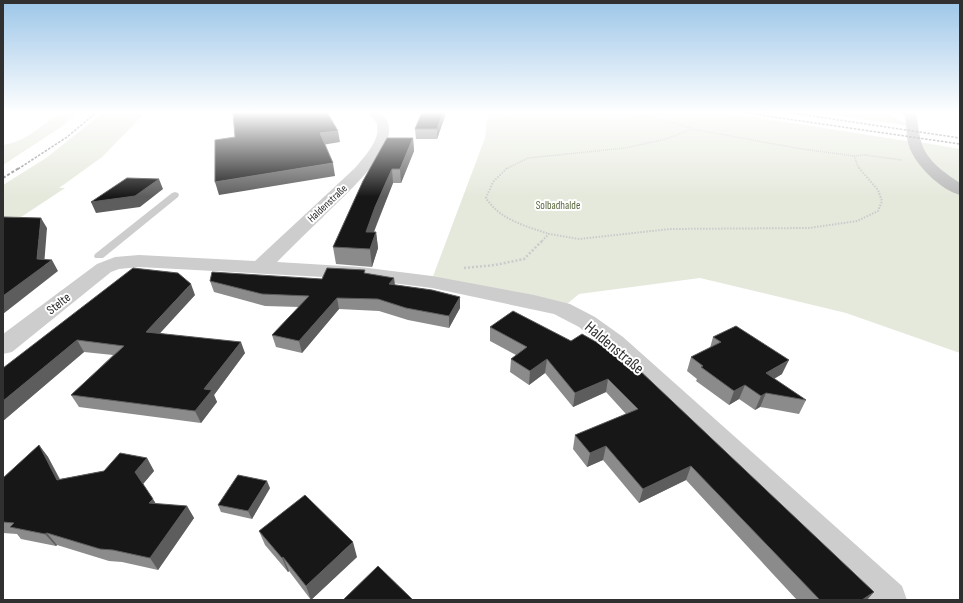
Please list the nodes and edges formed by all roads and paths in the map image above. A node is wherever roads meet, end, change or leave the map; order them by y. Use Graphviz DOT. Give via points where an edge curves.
graph roads {
  1 [pos="381,140"];
  2 [pos="661,140"];
  3 [pos="755,140"];
  4 [pos="914,140"];
  5 [pos="854,156"];
  6 [pos="924,162"];
  7 [pos="960,190"];
  8 [pos="175,195"];
  9 [pos="549,234"];
  10 [pos="107,260"];
  11 [pos="260,268"];
  12 [pos="432,282"];
  13 [pos="3,346"];
  14 [pos="888,600"];
  1 -- 11 [label="street, Haldenstraße" via="360,171"];
  2 -- 9 [label="path" via="634,146 536,156 509,166 493,182 486,194 487,200 504,216"];
  3 -- 5 [label="path"];
  4 -- 6 [label="street"];
  5 -- 6 [label="path"];
  5 -- 9 [label="path" via="858,167 878,190 882,201 878,211 857,221 809,228 670,229 579,239"];
  6 -- 7 [label="street"];
  8 -- 10 [label="lane"];
  9 -- 12 [label="path" via="524,259 455,269 440,274"];
  10 -- 11 [label="street, Haldenstraße"];
  10 -- 13 [label="street, Stelte" via="91,277"];
  11 -- 12 [label="street, Haldenstraße" via="360,273"];
  12 -- 14 [label="street, Haldenstraße" via="562,309 587,322 633,360"];
}
